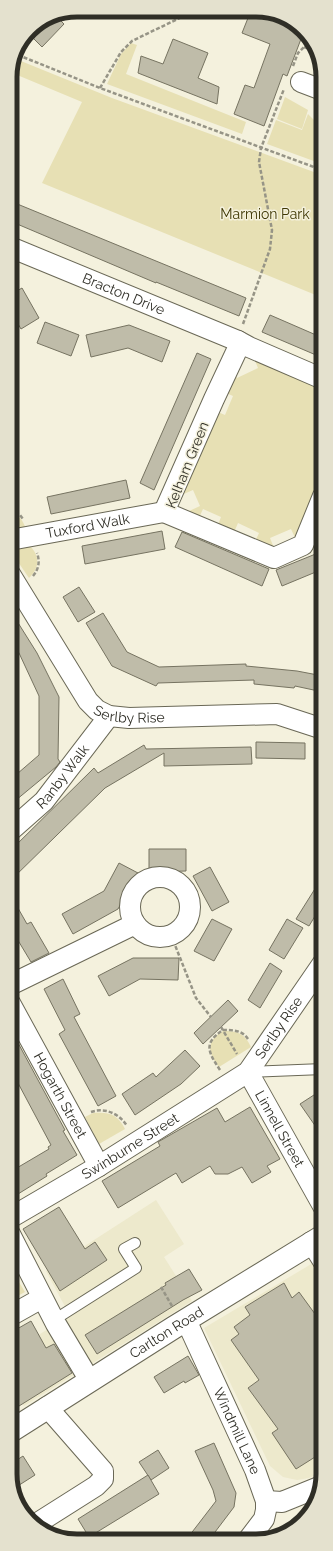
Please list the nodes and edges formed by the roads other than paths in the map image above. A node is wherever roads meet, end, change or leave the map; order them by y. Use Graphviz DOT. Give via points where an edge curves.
graph roads {
  1 [pos="301,82"];
  2 [pos="316,88"];
  3 [pos="17,250"];
  4 [pos="238,341"];
  5 [pos="316,376"];
  6 [pos="164,512"];
  7 [pos="316,513"];
  8 [pos="19,538"];
  9 [pos="17,585"];
  10 [pos="108,716"];
  11 [pos="316,727"];
  12 [pos="17,825"];
  13 [pos="134,924"];
  14 [pos="316,973"];
  15 [pos="17,982"];
  16 [pos="17,1016"];
  17 [pos="316,1069"];
  18 [pos="248,1072"];
  19 [pos="99,1166"];
  20 [pos="316,1193"];
  21 [pos="17,1214"];
  22 [pos="316,1240"];
  23 [pos="135,1243"];
  24 [pos="17,1248"];
  25 [pos="42,1298"];
  26 [pos="17,1312"];
  27 [pos="54,1320"];
  28 [pos="186,1320"];
  29 [pos="90,1381"];
  30 [pos="47,1407"];
  31 [pos="17,1426"];
  32 [pos="314,1489"];
  33 [pos="266,1501"];
  34 [pos="40,1521"];
  35 [pos="253,1534"];
  1 -- 2 [label="street"];
  3 -- 4 [label="street, Bracton Drive"];
  4 -- 5 [label="street"];
  4 -- 6 [label="street, Kelham Green" via="237,350"];
  6 -- 7 [label="street, Kelham Green" via="274,558 303,544"];
  6 -- 8 [label="street, Tuxford Walk"];
  9 -- 10 [label="street, Serlby Rise" via="88,701 96,710"];
  10 -- 11 [label="street, Serlby Rise" via="129,718 277,714"];
  10 -- 12 [label="street, Ranby Walk" via="44,801"];
  13 -- 13 [label="street" via="130,911 131,897 138,886 149,878 163,876 176,881 185,890 190,902 189,916 183,928 171,935 157,937 144,933"];
  13 -- 15 [label="street"];
  14 -- 18 [label="street, Serlby Rise"];
  16 -- 19 [label="street, Hogarth Street"];
  17 -- 18 [label="lane"];
  18 -- 19 [label="street, Swinburne Street"];
  18 -- 20 [label="street, Linnell Street"];
  19 -- 21 [label="street, Swinburne Street"];
  22 -- 28 [label="main road, Carlton Road"];
  23 -- 27 [label="lane" via="124,1249 136,1268"];
  24 -- 25 [label="street"];
  25 -- 26 [label="street"];
  25 -- 27 [label="street"];
  27 -- 29 [label="street"];
  28 -- 29 [label="main road, Carlton Road"];
  28 -- 33 [label="street, Windmill Lane" via="252,1464"];
  29 -- 30 [label="main road, Carlton Road"];
  30 -- 31 [label="main road, Carlton Road"];
  30 -- 34 [label="street" via="103,1471 103,1479"];
  32 -- 33 [label="street" via="282,1502"];
  33 -- 35 [label="street, Windmill Lane" via="264,1519"];
}
